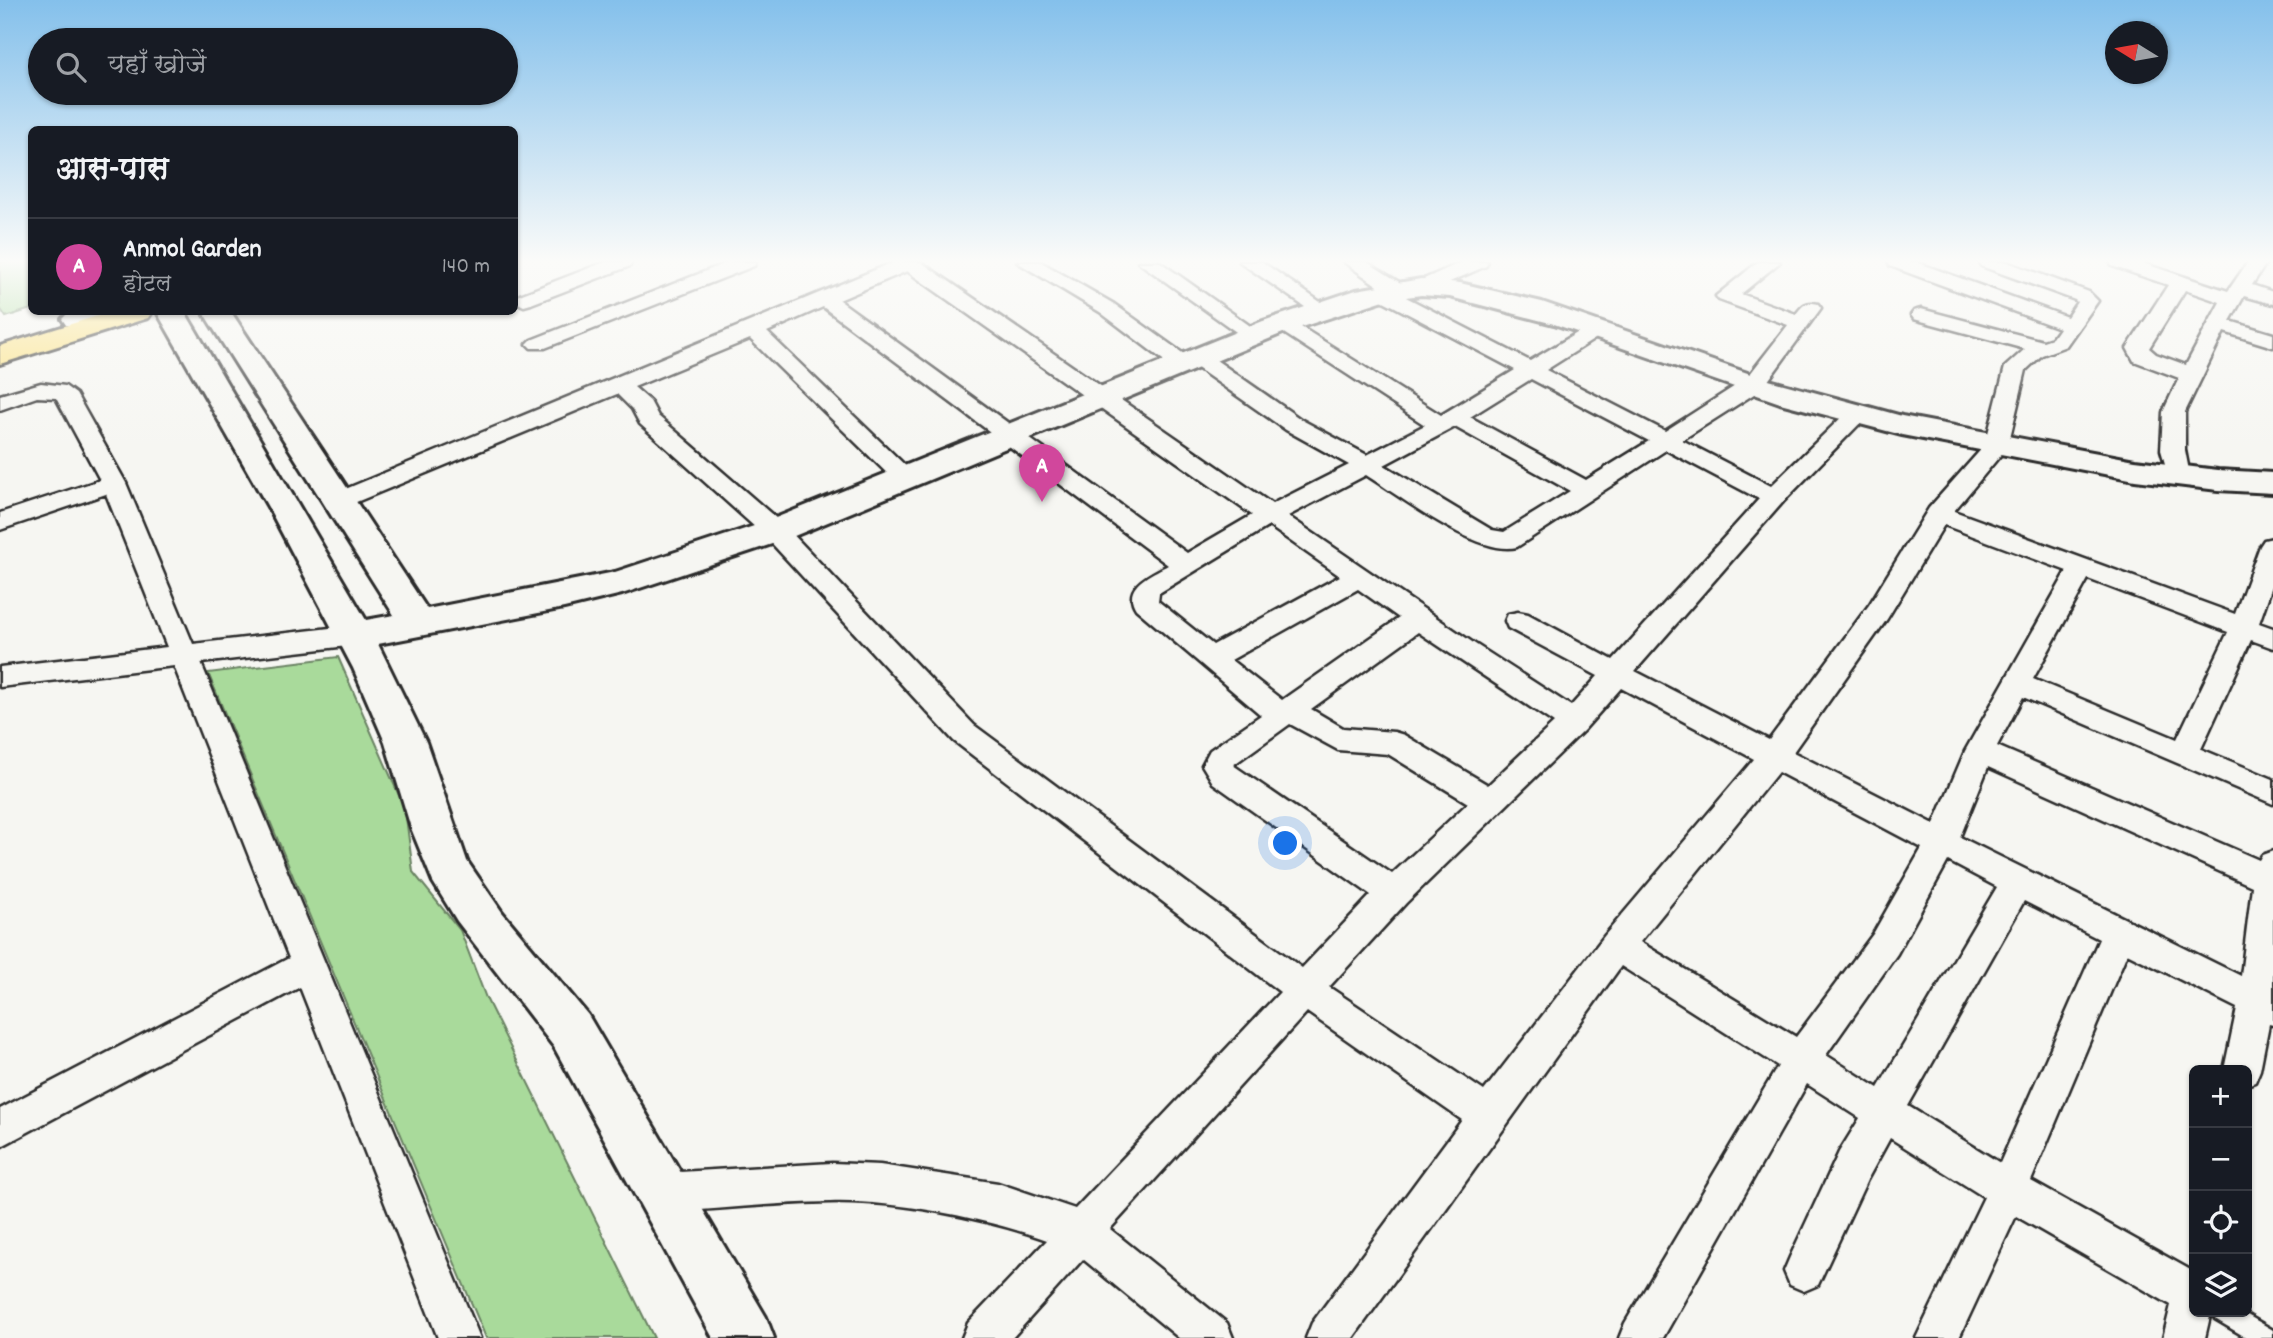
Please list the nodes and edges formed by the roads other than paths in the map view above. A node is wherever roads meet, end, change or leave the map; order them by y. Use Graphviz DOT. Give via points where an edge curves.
graph roads {
  1 [pos="57,324"];
  2 [pos="98,324"];
  3 [pos="178,324"];
  4 [pos="225,324"];
  5 [pos="587,324"];
  6 [pos="767,324"];
  7 [pos="860,324"];
  8 [pos="998,324"];
  9 [pos="1133,324"];
  10 [pos="1239,324"];
  11 [pos="1282,324"];
  12 [pos="1283,324"];
  13 [pos="1455,324"];
  14 [pos="1588,324"];
  15 [pos="1799,324"];
  16 [pos="1957,324"];
  17 [pos="2068,324"];
  18 [pos="2153,324"];
  19 [pos="2218,324"];
  20 [pos="2219,324"];
  21 [pos="2072,326"];
  22 [pos="1599,328"];
  23 [pos="754,330"];
  24 [pos="1254,335"];
  25 [pos="2273,341"];
  26 [pos="0,343"];
  27 [pos="538,344"];
  28 [pos="2048,348"];
  29 [pos="0,355"];
  30 [pos="1191,361"];
  31 [pos="1532,372"];
  32 [pos="2192,375"];
  33 [pos="620,384"];
  34 [pos="1754,384"];
  35 [pos="1101,397"];
  36 [pos="0,403"];
  37 [pos="1858,414"];
  38 [pos="1447,421"];
  39 [pos="1011,434"];
  40 [pos="1667,442"];
  41 [pos="1996,446"];
  42 [pos="1367,464"];
  43 [pos="2178,476"];
  44 [pos="905,478"];
  45 [pos="114,483"];
  46 [pos="2273,483"];
  47 [pos="1587,491"];
  48 [pos="1774,497"];
  49 [pos="340,500"];
  50 [pos="1938,514"];
  51 [pos="1270,515"];
  52 [pos="0,522"];
  53 [pos="775,531"];
  54 [pos="2273,546"];
  55 [pos="1186,565"];
  56 [pos="2082,567"];
  57 [pos="1359,577"];
  58 [pos="1418,618"];
  59 [pos="1518,621"];
  60 [pos="417,622"];
  61 [pos="2244,627"];
  62 [pos="356,635"];
  63 [pos="2273,638"];
  64 [pos="184,656"];
  65 [pos="1212,658"];
  66 [pos="1617,674"];
  67 [pos="0,677"];
  68 [pos="2015,683"];
  69 [pos="1285,712"];
  70 [pos="1574,722"];
  71 [pos="1980,751"];
  72 [pos="2184,754"];
  73 [pos="1773,757"];
  74 [pos="2273,792"];
  75 [pos="1489,801"];
  76 [pos="1941,844"];
  77 [pos="2272,875"];
  78 [pos="2017,883"];
  79 [pos="1394,893"];
  80 [pos="2118,934"];
  81 [pos="1617,945"];
  82 [pos="308,965"];
  83 [pos="1304,990"];
  84 [pos="2264,1004"];
  85 [pos="1801,1060"];
  86 [pos="2244,1065"];
  87 [pos="1882,1114"];
  88 [pos="1488,1116"];
  89 [pos="0,1129"];
  90 [pos="2008,1191"];
  91 [pos="663,1193"];
  92 [pos="1080,1231"];
  93 [pos="1804,1271"];
  94 [pos="2189,1293"];
  95 [pos="2189,1317"];
  96 [pos="2231,1317"];
  97 [pos="459,1338"];
  98 [pos="745,1338"];
  99 [pos="983,1338"];
  100 [pos="1213,1338"];
  101 [pos="1327,1338"];
  102 [pos="1640,1338"];
  103 [pos="1937,1338"];
  104 [pos="2184,1338"];
  105 [pos="2267,1338"];
  1 -- 26 [label="highway"];
  2 -- 29 [label="highway"];
  3 -- 62 [label="street"];
  4 -- 49 [label="street"];
  5 -- 27 [label="street"];
  6 -- 23 [label="street"];
  7 -- 39 [label="street"];
  8 -- 35 [label="street"];
  9 -- 30 [label="street"];
  10 -- 24 [label="street"];
  11 -- 24 [label="street"];
  12 -- 38 [label="street"];
  13 -- 31 [label="street"];
  14 -- 22 [label="street"];
  15 -- 34 [label="street"];
  16 -- 28 [label="street"];
  17 -- 21 [label="street"];
  18 -- 32 [label="street" via="2138,348 2142,356"];
  19 -- 32 [label="street"];
  20 -- 25 [label="street"];
  21 -- 28 [label="street"];
  22 -- 31 [label="street"];
  22 -- 34 [label="street"];
  23 -- 33 [label="street"];
  23 -- 44 [label="street"];
  24 -- 30 [label="street"];
  28 -- 41 [label="street" via="2035,351 2016,367"];
  30 -- 35 [label="street"];
  30 -- 42 [label="street"];
  31 -- 38 [label="street"];
  31 -- 40 [label="street"];
  32 -- 43 [label="street" via="2174,412"];
  33 -- 49 [label="street"];
  33 -- 53 [label="street" via="648,419"];
  34 -- 37 [label="street"];
  34 -- 40 [label="street"];
  35 -- 39 [label="street"];
  35 -- 51 [label="street"];
  36 -- 45 [label="street" via="44,389 65,394"];
  37 -- 41 [label="street"];
  37 -- 48 [label="street"];
  38 -- 42 [label="street"];
  38 -- 47 [label="street"];
  39 -- 44 [label="street"];
  39 -- 55 [label="street"];
  40 -- 47 [label="street"];
  40 -- 48 [label="street"];
  41 -- 43 [label="street"];
  41 -- 50 [label="street"];
  42 -- 47 [label="street" via="1485,537 1500,541 1514,538"];
  42 -- 51 [label="street"];
  43 -- 46 [label="street"];
  44 -- 53 [label="street"];
  45 -- 52 [label="street"];
  45 -- 64 [label="street"];
  48 -- 66 [label="street"];
  49 -- 60 [label="street"];
  50 -- 56 [label="street"];
  50 -- 73 [label="street" via="1878,612"];
  51 -- 55 [label="street"];
  51 -- 57 [label="street"];
  53 -- 60 [label="street" via="622,582"];
  53 -- 83 [label="street" via="964,733"];
  54 -- 61 [label="street"];
  55 -- 65 [label="street" via="1150,587 1145,603"];
  56 -- 61 [label="street"];
  56 -- 68 [label="street"];
  57 -- 58 [label="street"];
  57 -- 65 [label="street"];
  58 -- 69 [label="street"];
  58 -- 70 [label="street"];
  59 -- 66 [label="street"];
  60 -- 62 [label="street"];
  61 -- 63 [label="street"];
  61 -- 72 [label="street"];
  62 -- 64 [label="street"];
  62 -- 91 [label="street" via="398,723 419,777 433,833 459,889 550,998"];
  64 -- 67 [label="street"];
  64 -- 82 [label="street"];
  65 -- 69 [label="street"];
  66 -- 70 [label="street"];
  66 -- 73 [label="street"];
  68 -- 71 [label="street"];
  68 -- 72 [label="street"];
  69 -- 75 [label="street" via="1338,739 1394,743"];
  69 -- 79 [label="street" via="1221,758 1219,770"];
  70 -- 75 [label="street"];
  71 -- 76 [label="street"];
  71 -- 77 [label="street"];
  72 -- 74 [label="street"];
  73 -- 76 [label="street"];
  73 -- 81 [label="street"];
  75 -- 79 [label="street"];
  76 -- 78 [label="street"];
  76 -- 85 [label="street" via="1885,944"];
  77 -- 84 [label="street"];
  78 -- 80 [label="street"];
  78 -- 87 [label="street"];
  79 -- 83 [label="street"];
  80 -- 84 [label="street"];
  80 -- 90 [label="street"];
  81 -- 85 [label="street"];
  81 -- 88 [label="street"];
  82 -- 89 [label="street"];
  82 -- 97 [label="street"];
  83 -- 88 [label="street"];
  83 -- 92 [label="street"];
  84 -- 86 [label="street"];
  85 -- 87 [label="street"];
  85 -- 102 [label="street"];
  87 -- 90 [label="street"];
  87 -- 93 [label="street"];
  88 -- 101 [label="street"];
  90 -- 94 [label="street"];
  90 -- 103 [label="street"];
  91 -- 92 [label="street" via="794,1183 880,1185 998,1203"];
  91 -- 98 [label="street"];
  92 -- 99 [label="street"];
  92 -- 100 [label="street"];
  95 -- 104 [label="street"];
  96 -- 105 [label="lane"];
}
